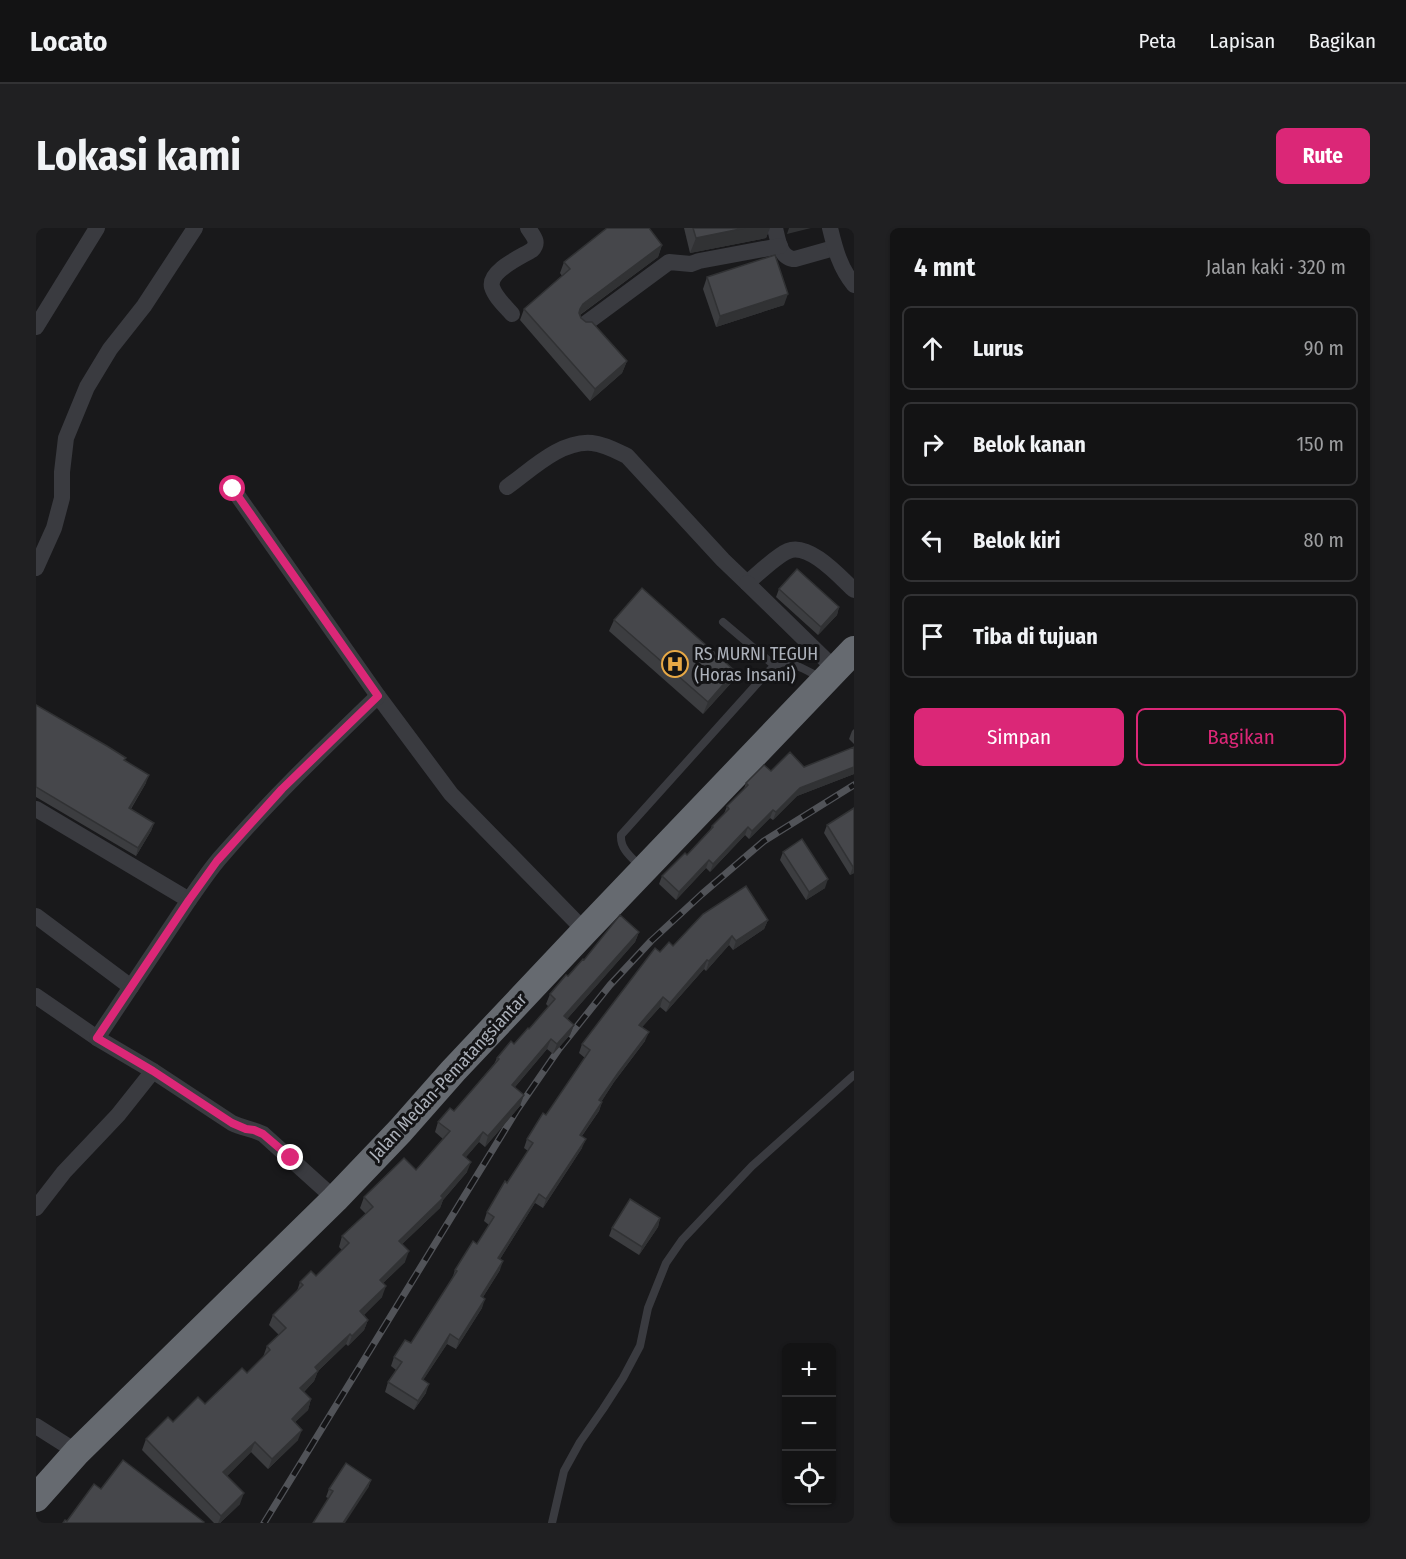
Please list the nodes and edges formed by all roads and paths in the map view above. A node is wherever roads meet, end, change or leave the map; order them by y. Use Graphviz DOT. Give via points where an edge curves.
graph roads {
  1 [pos="97,228"];
  2 [pos="195,228"];
  3 [pos="528,228"];
  4 [pos="775,228"];
  5 [pos="830,228"];
  6 [pos="780,246"];
  7 [pos="834,248"];
  8 [pos="854,285"];
  9 [pos="512,314"];
  10 [pos="585,324"];
  11 [pos="36,327"];
  12 [pos="507,487"];
  13 [pos="233,489"];
  14 [pos="36,568"];
  15 [pos="747,583"];
  16 [pos="854,590"];
  17 [pos="723,622"];
  18 [pos="775,666"];
  19 [pos="838,666"];
  20 [pos="378,696"];
  21 [pos="39,816"];
  22 [pos="643,870"];
  23 [pos="189,900"];
  24 [pos="36,916"];
  25 [pos="585,931"];
  26 [pos="131,987"];
  27 [pos="36,996"];
  28 [pos="97,1038"];
  29 [pos="153,1071"];
  30 [pos="854,1075"];
  31 [pos="335,1199"];
  32 [pos="36,1208"];
  33 [pos="36,1426"];
  34 [pos="77,1452"];
  35 [pos="36,1498"];
  36 [pos="552,1523"];
  1 -- 11 [label="street"];
  2 -- 14 [label="street" via="87,387 66,438 62,498 54,528"];
  3 -- 9 [label="street" via="536,245 493,277 496,295"];
  4 -- 6 [label="street"];
  5 -- 7 [label="street"];
  6 -- 7 [label="street" via="784,255 795,260"];
  6 -- 10 [label="street" via="691,264 669,262"];
  7 -- 8 [label="street"];
  12 -- 15 [label="street" via="571,445 593,443 609,448 627,456"];
  13 -- 20 [label="street"];
  15 -- 16 [label="street" via="790,550 800,549 832,569"];
  15 -- 19 [label="street"];
  17 -- 18 [label="lane"];
  18 -- 19 [label="lane" via="783,662"];
  18 -- 22 [label="lane" via="621,835 620,843"];
  19 -- 22 [label="highway, Jalan Medan-Pematangsiantar"];
  20 -- 23 [label="street" via="282,789 217,861"];
  20 -- 25 [label="street" via="451,794"];
  21 -- 23 [label="street"];
  22 -- 25 [label="highway, Jalan Medan-Pematangsiantar"];
  23 -- 26 [label="street"];
  24 -- 26 [label="street"];
  25 -- 31 [label="highway, Jalan Medan-Pematangsiantar"];
  26 -- 28 [label="street"];
  27 -- 28 [label="street"];
  28 -- 29 [label="street"];
  29 -- 31 [label="street" via="232,1123 263,1134"];
  29 -- 32 [label="street"];
  30 -- 36 [label="lane" via="752,1166 682,1239 666,1263 648,1308 640,1346 564,1471"];
  31 -- 34 [label="highway, Jalan Medan-Pematangsiantar"];
  33 -- 34 [label="street"];
  34 -- 35 [label="highway, Jalan Medan-Pematangsiantar"];
}
